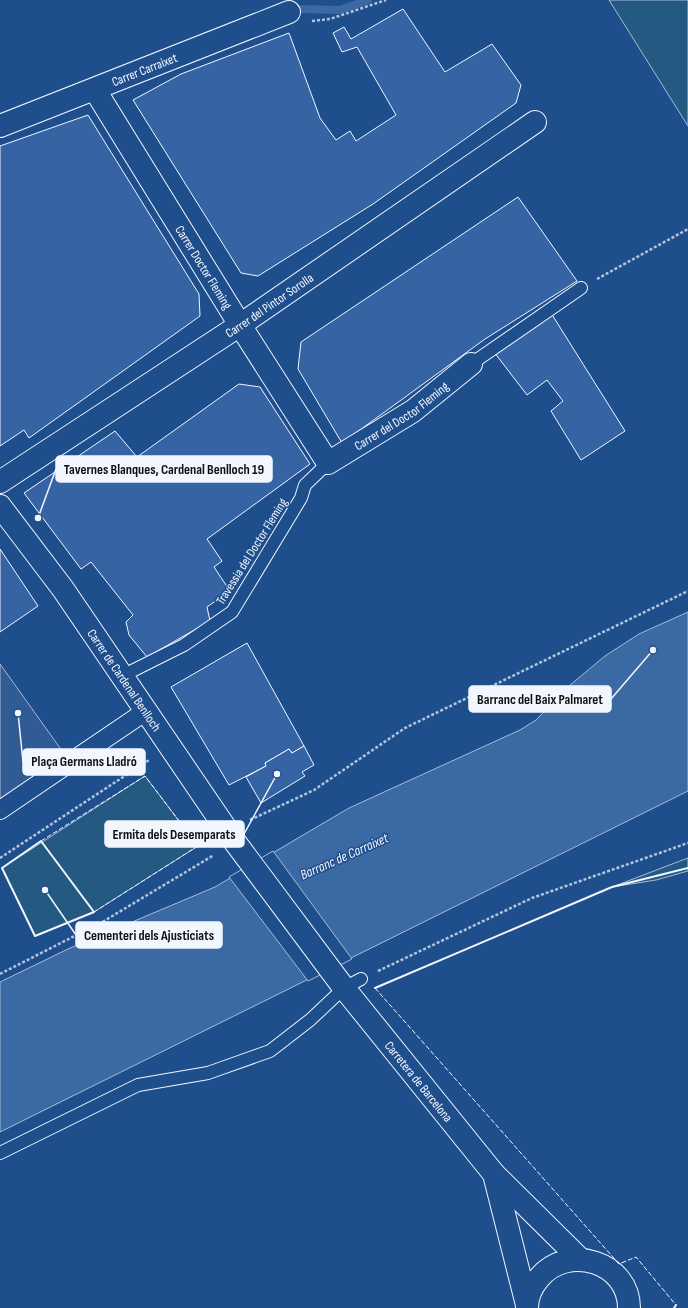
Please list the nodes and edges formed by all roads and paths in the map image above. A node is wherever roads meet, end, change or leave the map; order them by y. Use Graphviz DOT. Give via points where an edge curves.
graph roads {
  1 [pos="386,0"];
  2 [pos="289,12"];
  3 [pos="95,90"];
  4 [pos="535,122"];
  5 [pos="0,126"];
  6 [pos="688,229"];
  7 [pos="581,288"];
  8 [pos="240,325"];
  9 [pos="471,364"];
  10 [pos="328,463"];
  11 [pos="0,482"];
  12 [pos="2,512"];
  13 [pos="688,591"];
  14 [pos="122,676"];
  15 [pos="146,711"];
  16 [pos="151,759"];
  17 [pos="0,810"];
  18 [pos="236,843"];
  19 [pos="688,843"];
  20 [pos="0,858"];
  21 [pos="0,974"];
  22 [pos="348,982"];
  23 [pos="0,1153"];
  24 [pos="494,1174"];
  25 [pos="580,1259"];
  26 [pos="527,1307"];
  27 [pos="629,1308"];
  1 -- 2 [label="path" via="330,19 301,22"];
  2 -- 3 [label="street, Carrer Carraixet"];
  3 -- 5 [label="street, Carrer Carraixet"];
  3 -- 8 [label="street, Carrer Doctor Fleming"];
  4 -- 8 [label="street, Carrer del Pintor Sorolla"];
  6 -- 7 [label="path"];
  7 -- 9 [label="lane"];
  8 -- 10 [label="street, Carrer Doctor Fleming"];
  8 -- 11 [label="street, Carrer del Pintor Sorolla"];
  9 -- 10 [label="street, Carrer del Doctor Fleming" via="413,411"];
  10 -- 14 [label="lane, Travessia del Doctor Fleming" via="305,485 301,498 232,612 184,645"];
  12 -- 14 [label="street, Carrer de Cardenal Benlloch" via="63,589"];
  13 -- 18 [label="path" via="405,728"];
  14 -- 15 [label="street, Carrer de Cardenal Benlloch"];
  15 -- 17 [label="street"];
  15 -- 18 [label="street, Carrer de Cardenal Benlloch"];
  16 -- 20 [label="path"];
  18 -- 21 [label="path" via="104,921"];
  18 -- 22 [label="street, Carrer de Cardenal Benlloch"];
  19 -- 22 [label="path" via="532,898"];
  22 -- 23 [label="lane" via="310,1020 270,1051 208,1073 138,1085"];
  22 -- 24 [label="street, Carretera de Barcelona"];
  24 -- 25 [label="street, Carretera de Barcelona"];
  24 -- 26 [label="street, Carretera de Barcelona"];
  25 -- 26 [label="street" via="560,1262 544,1272 533,1285"];
  25 -- 27 [label="street" via="593,1261 613,1273 626,1292"];
}
